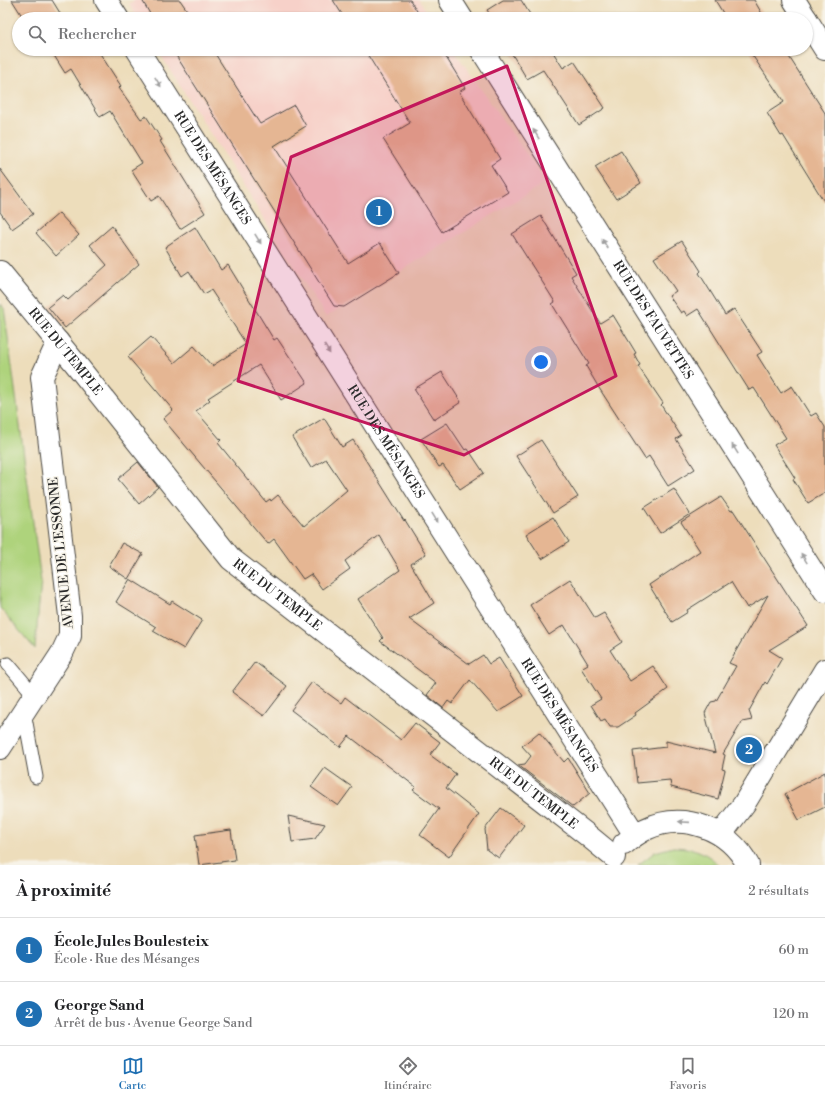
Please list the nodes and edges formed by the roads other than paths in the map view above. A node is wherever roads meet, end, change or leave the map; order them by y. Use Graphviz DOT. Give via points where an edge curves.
graph roads {
  1 [pos="106,0"];
  2 [pos="450,0"];
  3 [pos="794,0"];
  4 [pos="114,12"];
  5 [pos="458,12"];
  6 [pos="802,12"];
  7 [pos="813,30"];
  8 [pos="825,49"];
  9 [pos="141,56"];
  10 [pos="486,56"];
  11 [pos="0,272"];
  12 [pos="58,342"];
  13 [pos="825,591"];
  14 [pos="8,664"];
  15 [pos="825,670"];
  16 [pos="30,704"];
  17 [pos="0,748"];
  18 [pos="36,777"];
  19 [pos="721,834"];
  20 [pos="636,835"];
  21 [pos="612,861"];
  22 [pos="748,865"];
  1 -- 4 [label="street"];
  2 -- 5 [label="street"];
  3 -- 6 [label="street"];
  7 -- 8 [label="street"];
  9 -- 20 [label="street, RUE DES MÉSANGES, one-way"];
  13 -- 10 [label="street, RUE DES FAUVETTES, one-way"];
  11 -- 12 [label="street, RUE DU TEMPLE"];
  12 -- 16 [label="street, AVENUE DE L'ESSONNE" via="42,377 70,616 70,636"];
  12 -- 21 [label="street, RUE DU TEMPLE" via="231,559 580,830"];
  14 -- 16 [label="lane"];
  15 -- 19 [label="street" via="744,804"];
  16 -- 17 [label="street, AVENUE DE L'ESSONNE"];
  16 -- 18 [label="lane"];
  19 -- 20 [label="street, one-way" via="697,824 678,822 659,824"];
  19 -- 22 [label="street" via="741,852"];
  20 -- 21 [label="street" via="623,845"];
}
